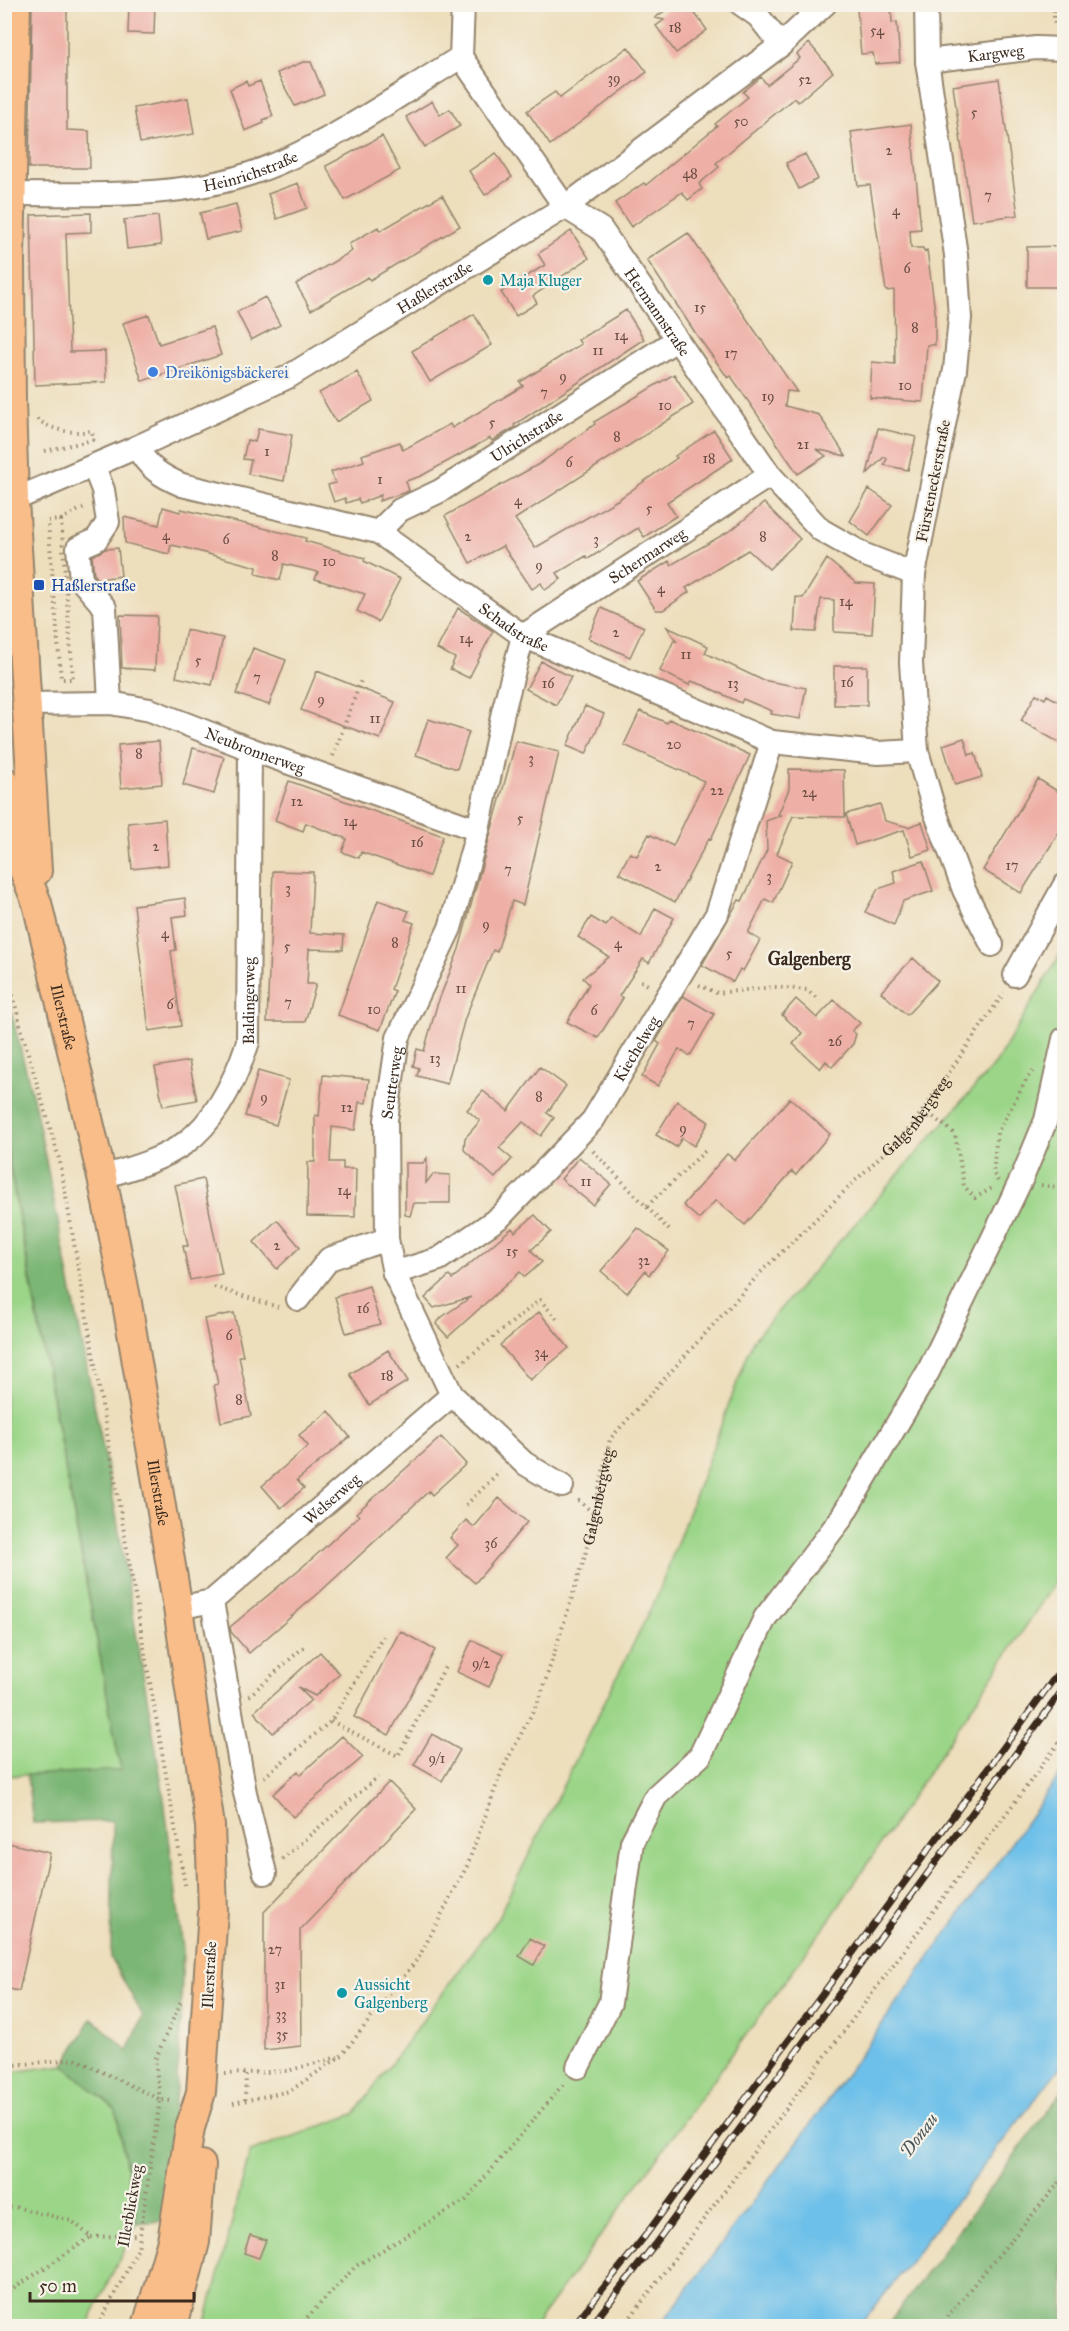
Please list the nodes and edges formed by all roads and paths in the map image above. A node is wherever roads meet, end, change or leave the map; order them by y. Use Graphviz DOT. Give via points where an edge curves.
graph roads {
  1 [pos="16,4"];
  2 [pos="463,4"];
  3 [pos="741,4"];
  4 [pos="825,4"];
  5 [pos="926,4"];
  6 [pos="781,45"];
  7 [pos="1065,49"];
  8 [pos="461,57"];
  9 [pos="927,61"];
  10 [pos="13,194"];
  11 [pos="565,207"];
  12 [pos="676,340"];
  13 [pos="32,416"];
  14 [pos="93,440"];
  15 [pos="137,447"];
  16 [pos="45,451"];
  17 [pos="98,465"];
  18 [pos="770,475"];
  19 [pos="9,502"];
  20 [pos="91,504"];
  21 [pos="61,520"];
  22 [pos="48,521"];
  23 [pos="378,532"];
  24 [pos="64,563"];
  25 [pos="914,574"];
  26 [pos="523,636"];
  27 [pos="362,680"];
  28 [pos="110,703"];
  29 [pos="26,704"];
  30 [pos="772,742"];
  31 [pos="250,749"];
  32 [pos="917,751"];
  33 [pos="326,776"];
  34 [pos="4,781"];
  35 [pos="478,830"];
  36 [pos="1065,886"];
  37 [pos="37,903"];
  38 [pos="993,945"];
  39 [pos="4,960"];
  40 [pos="1014,975"];
  41 [pos="679,976"];
  42 [pos="818,999"];
  43 [pos="1065,1039"];
  44 [pos="1042,1062"];
  45 [pos="912,1126"];
  46 [pos="578,1136"];
  47 [pos="705,1151"];
  48 [pos="102,1177"];
  49 [pos="1007,1189"];
  50 [pos="647,1206"];
  51 [pos="669,1230"];
  52 [pos="387,1239"];
  53 [pos="394,1272"];
  54 [pos="214,1287"];
  55 [pos="298,1299"];
  56 [pos="559,1321"];
  57 [pos="447,1386"];
  58 [pos="515,1455"];
  59 [pos="562,1486"];
  60 [pos="466,1505"];
  61 [pos="212,1601"];
  62 [pos="178,1608"];
  63 [pos="383,1636"];
  64 [pos="307,1644"];
  65 [pos="446,1665"];
  66 [pos="231,1712"];
  67 [pos="331,1720"];
  68 [pos="1065,1736"];
  69 [pos="378,1777"];
  70 [pos="244,1793"];
  71 [pos="265,1873"];
  72 [pos="186,1890"];
  73 [pos="183,1995"];
  74 [pos="341,2055"];
  75 [pos="4,2066"];
  76 [pos="578,2067"];
  77 [pos="246,2075"];
  78 [pos="193,2089"];
  79 [pos="160,2100"];
  80 [pos="245,2100"];
  81 [pos="233,2103"];
  82 [pos="1065,2177"];
  83 [pos="4,2208"];
  84 [pos="138,2235"];
  85 [pos="91,2237"];
  86 [pos="4,2295"];
  87 [pos="98,2326"];
  88 [pos="147,2326"];
  89 [pos="173,2326"];
  90 [pos="299,2326"];
  91 [pos="624,2326"];
  92 [pos="939,2326"];
  1 -- 10 [label="main road, Illerstraße"];
  2 -- 8 [label="street"];
  3 -- 6 [label="street" via="758,16"];
  4 -- 6 [label="street, Haßlerstraße"];
  5 -- 9 [label="street, Fürsteneckerstraße"];
  6 -- 11 [label="street, Haßlerstraße"];
  7 -- 9 [label="street, Kargweg" via="1036,48"];
  8 -- 10 [label="street, Heinrichstraße" via="321,141 258,171 200,186 140,193"];
  8 -- 11 [label="street, Hermannstraße"];
  9 -- 25 [label="street, Fürsteneckerstraße" via="956,255 960,318 955,370"];
  10 -- 19 [label="main road, Illerstraße"];
  11 -- 12 [label="street, Hermannstraße" via="601,228"];
  11 -- 15 [label="street, Haßlerstraße" via="279,382"];
  12 -- 18 [label="street, Hermannstraße"];
  12 -- 23 [label="street, Ulrichstraße" via="440,491 400,510"];
  13 -- 14 [label="path" via="46,426 74,434 92,432"];
  14 -- 16 [label="path"];
  14 -- 17 [label="path"];
  15 -- 17 [label="street, Haßlerstraße"];
  15 -- 23 [label="street, Schadstraße" via="146,464 182,485"];
  17 -- 19 [label="street, Haßlerstraße"];
  17 -- 28 [label="street" via="108,522 96,540 78,548 81,580 105,608"];
  18 -- 25 [label="street, Hermannstraße" via="821,530 866,555"];
  18 -- 26 [label="street, Schermarweg"];
  19 -- 29 [label="main road, Illerstraße"];
  20 -- 21 [label="path"];
  22 -- 24 [label="path" via="61,679 73,679"];
  23 -- 26 [label="street, Schadstraße"];
  25 -- 32 [label="street, Fürsteneckerstraße" via="911,663"];
  26 -- 30 [label="street, Schadstraße"];
  26 -- 35 [label="street, Seutterweg"];
  27 -- 33 [label="path"];
  28 -- 29 [label="street, Neubronnerweg"];
  28 -- 31 [label="street, Neubronnerweg" via="150,710"];
  29 -- 37 [label="main road, Illerstraße"];
  30 -- 32 [label="street, Schadstraße" via="878,753"];
  30 -- 41 [label="street, Kiechelweg" via="717,914"];
  31 -- 33 [label="street, Neubronnerweg"];
  31 -- 48 [label="street, Baldingerweg" via="248,1042 242,1060 211,1116 185,1143 160,1157"];
  32 -- 38 [label="street, Fürsteneckerstraße" via="964,890"];
  33 -- 35 [label="street, Neubronnerweg"];
  34 -- 37 [label="main road, Illerstraße" via="20,858"];
  35 -- 52 [label="street, Seutterweg" via="450,928 398,1038 386,1120"];
  36 -- 40 [label="street"];
  37 -- 48 [label="main road, Illerstraße"];
  39 -- 72 [label="path" via="60,1162"];
  40 -- 45 [label="path, Galgenbergweg"];
  41 -- 42 [label="path" via="717,993 775,987 807,990"];
  41 -- 46 [label="street, Kiechelweg" via="593,1120"];
  43 -- 49 [label="street" via="1046,1120"];
  44 -- 49 [label="path" via="1028,1077 997,1132 993,1173"];
  45 -- 49 [label="path" via="932,1116 955,1134 964,1186 975,1198"];
  45 -- 74 [label="path, Galgenbergweg" via="760,1273 610,1439 585,1556 540,1698 502,1770 467,1866 418,1957"];
  46 -- 50 [label="path"];
  46 -- 53 [label="street, Kiechelweg" via="500,1217 439,1259"];
  47 -- 50 [label="path"];
  48 -- 62 [label="main road, Illerstraße"];
  49 -- 76 [label="street" via="928,1372 840,1520 765,1618 700,1756 656,1796 632,1842 610,2003"];
  50 -- 51 [label="path"];
  52 -- 53 [label="street, Seutterweg"];
  52 -- 55 [label="street" via="329,1259"];
  53 -- 57 [label="street, Seutterweg"];
  54 -- 55 [label="path" via="277,1308"];
  56 -- 57 [label="path" via="540,1300"];
  57 -- 58 [label="street, Seutterweg"];
  57 -- 61 [label="street, Welserweg"];
  58 -- 59 [label="street, Seutterweg"];
  58 -- 60 [label="path"];
  61 -- 62 [label="street, Welserweg"];
  61 -- 66 [label="street"];
  62 -- 78 [label="main road, Illerstraße" via="210,1826 213,1911"];
  63 -- 67 [label="path"];
  64 -- 66 [label="path"];
  65 -- 67 [label="path" via="398,1756"];
  66 -- 70 [label="street"];
  67 -- 70 [label="path"];
  68 -- 91 [label="path"];
  69 -- 71 [label="path"];
  70 -- 71 [label="street"];
  73 -- 79 [label="path, Illerblickweg" via="155,2060"];
  74 -- 77 [label="path" via="287,2071"];
  74 -- 80 [label="path, Galgenbergweg" via="290,2091"];
  75 -- 79 [label="path" via="75,2059"];
  76 -- 90 [label="path" via="466,2200 356,2266"];
  77 -- 78 [label="path"];
  77 -- 80 [label="path"];
  78 -- 79 [label="path"];
  78 -- 88 [label="main road, Illerstraße" via="172,2241"];
  78 -- 89 [label="main road, Illerstraße" via="204,2130 195,2242"];
  79 -- 84 [label="path, Illerblickweg"];
  80 -- 81 [label="path, Galgenbergweg"];
  82 -- 92 [label="path"];
  83 -- 85 [label="path" via="15,2207 72,2221"];
  84 -- 85 [label="path"];
  84 -- 87 [label="path, Illerblickweg" via="138,2249"];
  85 -- 86 [label="path"];
}
